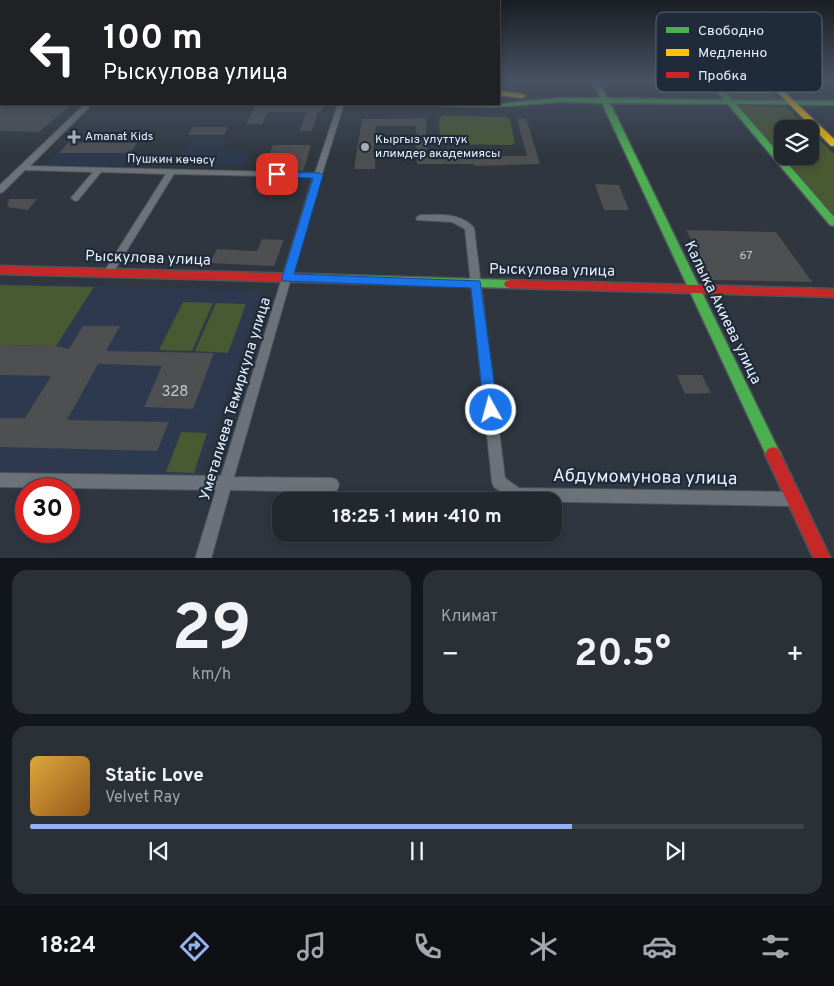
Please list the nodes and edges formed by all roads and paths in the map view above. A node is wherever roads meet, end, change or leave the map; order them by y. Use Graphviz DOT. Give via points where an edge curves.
graph roads {
  1 [pos="87,106"];
  2 [pos="340,106"];
  3 [pos="607,106"];
  4 [pos="733,106"];
  5 [pos="795,106"];
  6 [pos="834,144"];
  7 [pos="23,168"];
  8 [pos="99,170"];
  9 [pos="171,172"];
  10 [pos="319,175"];
  11 [pos="0,190"];
  12 [pos="75,198"];
  13 [pos="420,218"];
  14 [pos="834,223"];
  15 [pos="0,270"];
  16 [pos="108,273"];
  17 [pos="287,278"];
  18 [pos="476,284"];
  19 [pos="694,289"];
  20 [pos="834,293"];
  21 [pos="0,480"];
  22 [pos="226,484"];
  23 [pos="332,485"];
  24 [pos="795,499"];
  25 [pos="203,558"];
  26 [pos="824,558"];
  1 -- 7 [label="street"];
  2 -- 10 [label="street, Уметалиева Темиркула улица"];
  3 -- 19 [label="street, Калыка Акиева улица"];
  4 -- 14 [label="street"];
  5 -- 6 [label="street"];
  7 -- 8 [label="street, Пушкин көчөсү"];
  7 -- 11 [label="street"];
  8 -- 9 [label="street, Пушкин көчөсү"];
  8 -- 12 [label="street"];
  9 -- 10 [label="street, Пушкин көчөсү"];
  9 -- 16 [label="street"];
  10 -- 17 [label="street, Уметалиева Темиркула улица"];
  13 -- 18 [label="street" via="452,219 469,228"];
  15 -- 16 [label="street, Рыскулова улица"];
  16 -- 17 [label="street, Рыскулова улица"];
  17 -- 18 [label="street, Рыскулова улица"];
  17 -- 22 [label="street, Уметалиева Темиркула улица"];
  18 -- 19 [label="street, Рыскулова улица"];
  18 -- 24 [label="street, Абдумомунова улица" via="499,482 517,495"];
  19 -- 20 [label="street, Рыскулова улица"];
  19 -- 24 [label="street, Калыка Акиева улица"];
  21 -- 22 [label="street"];
  22 -- 23 [label="street"];
  22 -- 25 [label="street, Уметалиева Темиркула улица"];
  24 -- 26 [label="street, Калыка Акиева улица"];
}
